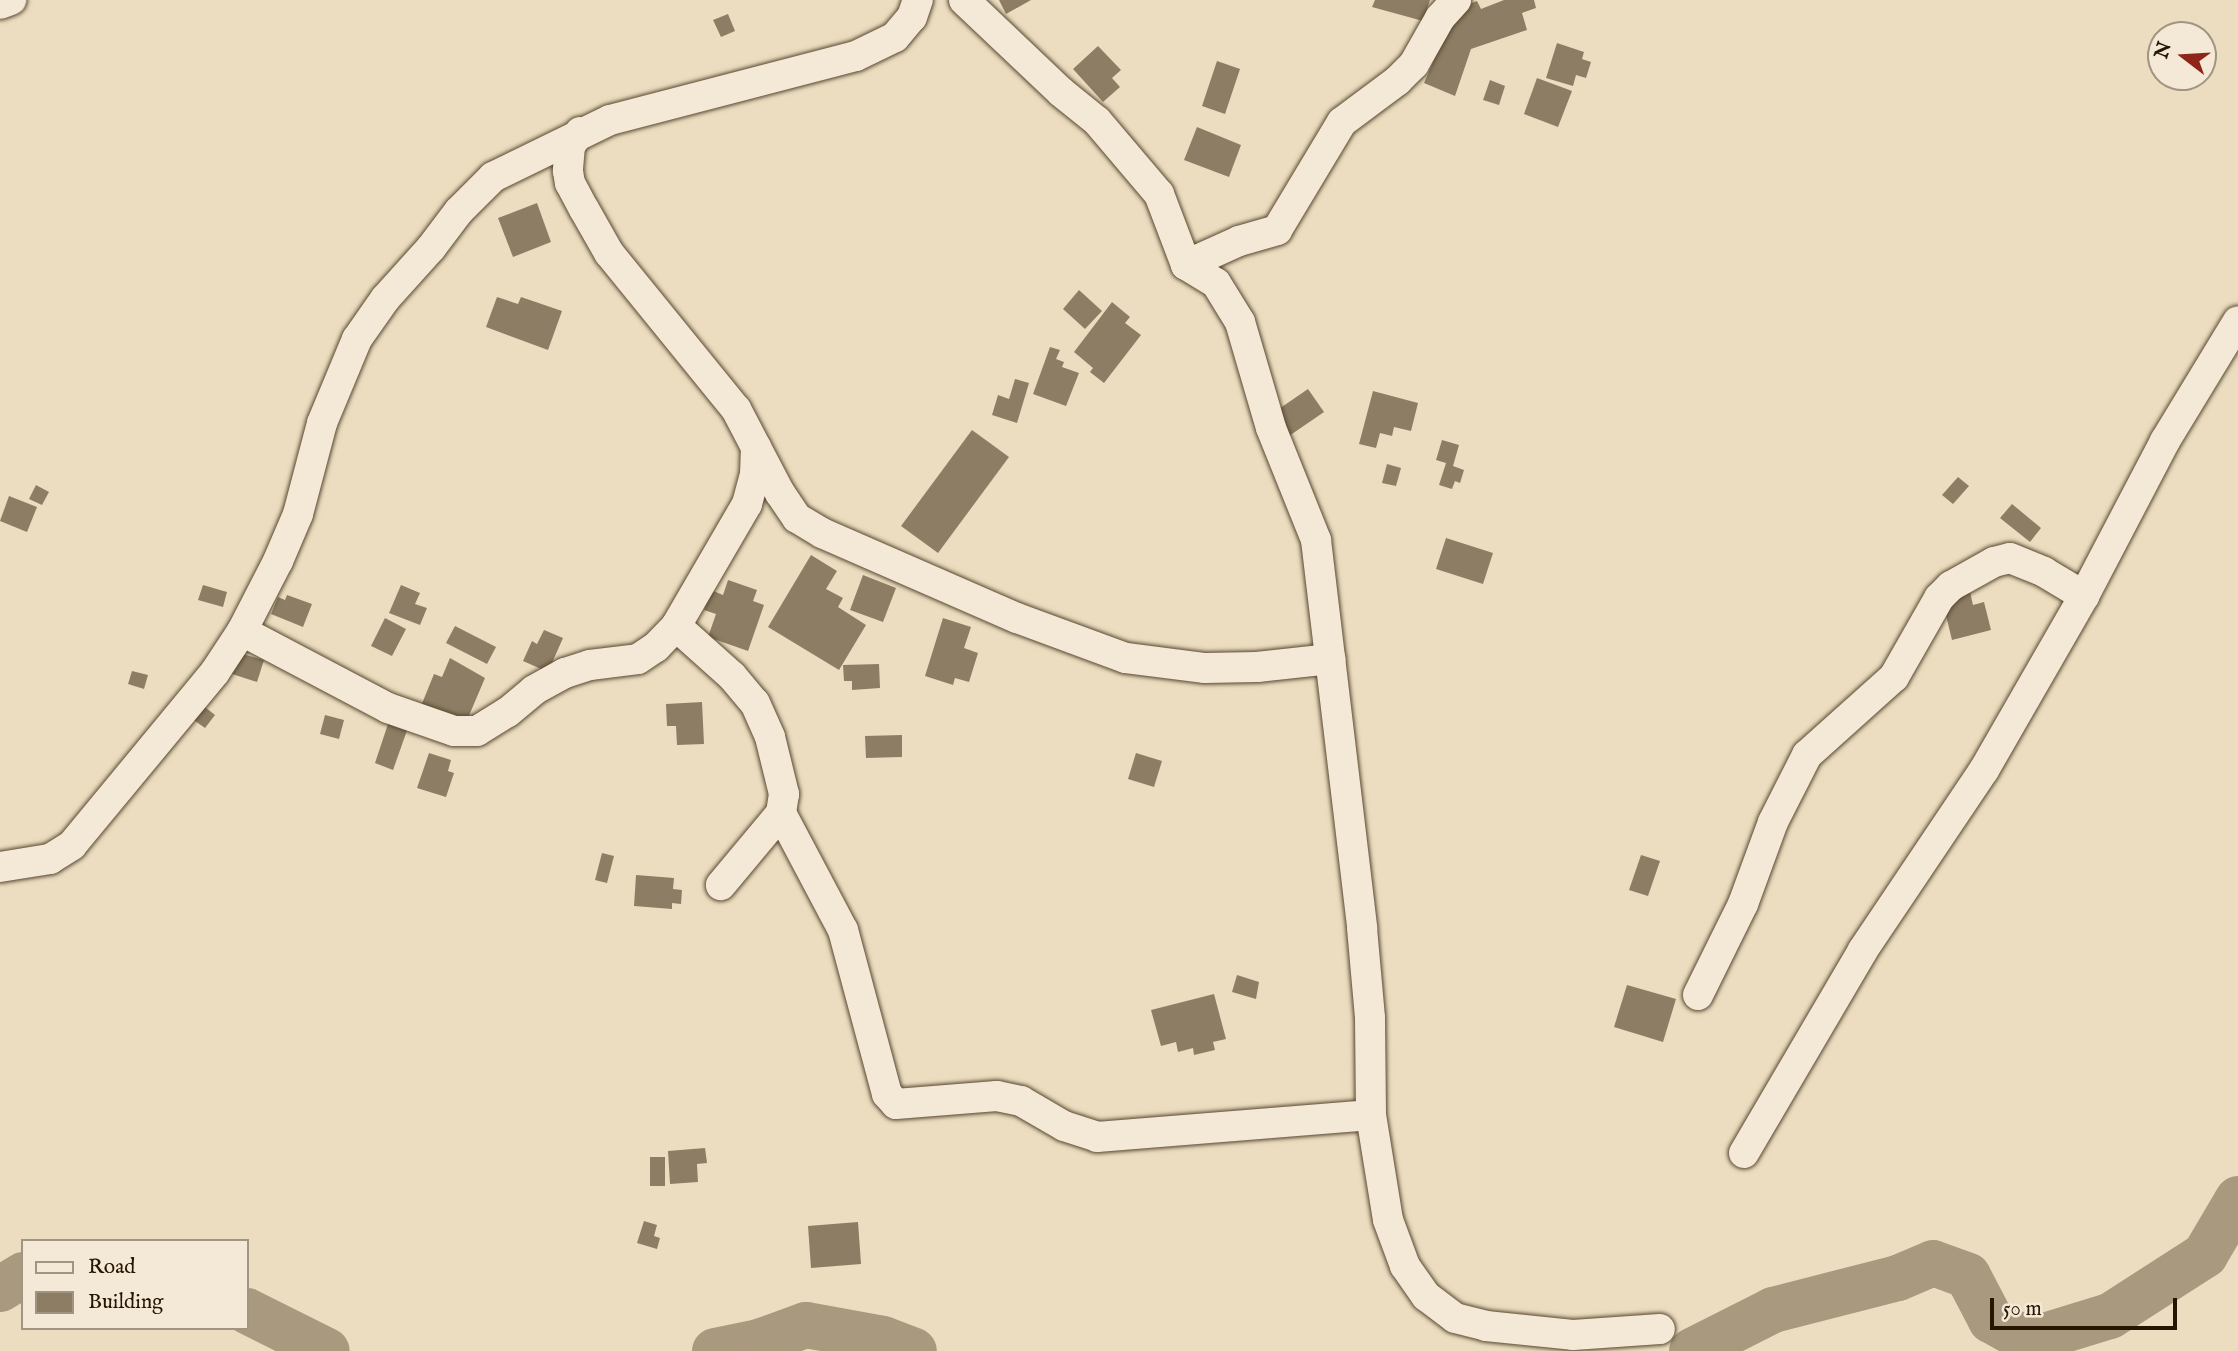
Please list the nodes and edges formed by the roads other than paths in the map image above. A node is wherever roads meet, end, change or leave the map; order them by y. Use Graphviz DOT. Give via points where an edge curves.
graph roads {
  1 [pos="11,0"];
  2 [pos="918,0"];
  3 [pos="964,0"];
  4 [pos="1457,0"];
  5 [pos="0,4"];
  6 [pos="580,132"];
  7 [pos="1186,265"];
  8 [pos="2238,321"];
  9 [pos="756,446"];
  10 [pos="2084,596"];
  11 [pos="676,626"];
  12 [pos="242,631"];
  13 [pos="1331,659"];
  14 [pos="781,813"];
  15 [pos="0,867"];
  16 [pos="721,886"];
  17 [pos="1698,995"];
  18 [pos="1371,1115"];
  19 [pos="1744,1153"];
  20 [pos="1660,1329"];
  1 -- 5 [label="street"];
  2 -- 6 [label="street" via="912,17 895,37 856,56 683,99"];
  3 -- 7 [label="street" via="1126,151 1159,194"];
  4 -- 7 [label="street" via="1398,81 1342,122 1277,230"];
  6 -- 9 [label="street" via="570,146 568,171 584,209 609,253 736,409"];
  6 -- 12 [label="street" via="493,177 459,211 364,329 338,377 321,423 298,514"];
  7 -- 13 [label="street" via="1216,283 1240,322 1271,428 1316,540"];
  8 -- 10 [label="street" via="2165,441"];
  9 -- 11 [label="street" via="747,504"];
  9 -- 13 [label="street" via="797,518 1076,641 1126,658 1205,668"];
  10 -- 17 [label="street" via="2010,558 1951,586 1939,598 1894,677 1808,755 1773,822 1743,904"];
  10 -- 19 [label="street" via="1984,770 1863,950"];
  11 -- 12 [label="street" via="638,659 565,673 477,731 454,731 388,708"];
  11 -- 14 [label="street" via="755,703 770,737 784,794"];
  12 -- 15 [label="street" via="137,770 72,845 50,859"];
  13 -- 18 [label="street" via="1365,953"];
  14 -- 16 [label="street"];
  14 -- 18 [label="street" via="842,930 887,1094 896,1104 997,1096 1021,1101 1063,1126 1097,1137"];
  18 -- 20 [label="street" via="1388,1220 1405,1266 1426,1296 1455,1318 1573,1335"];
}
